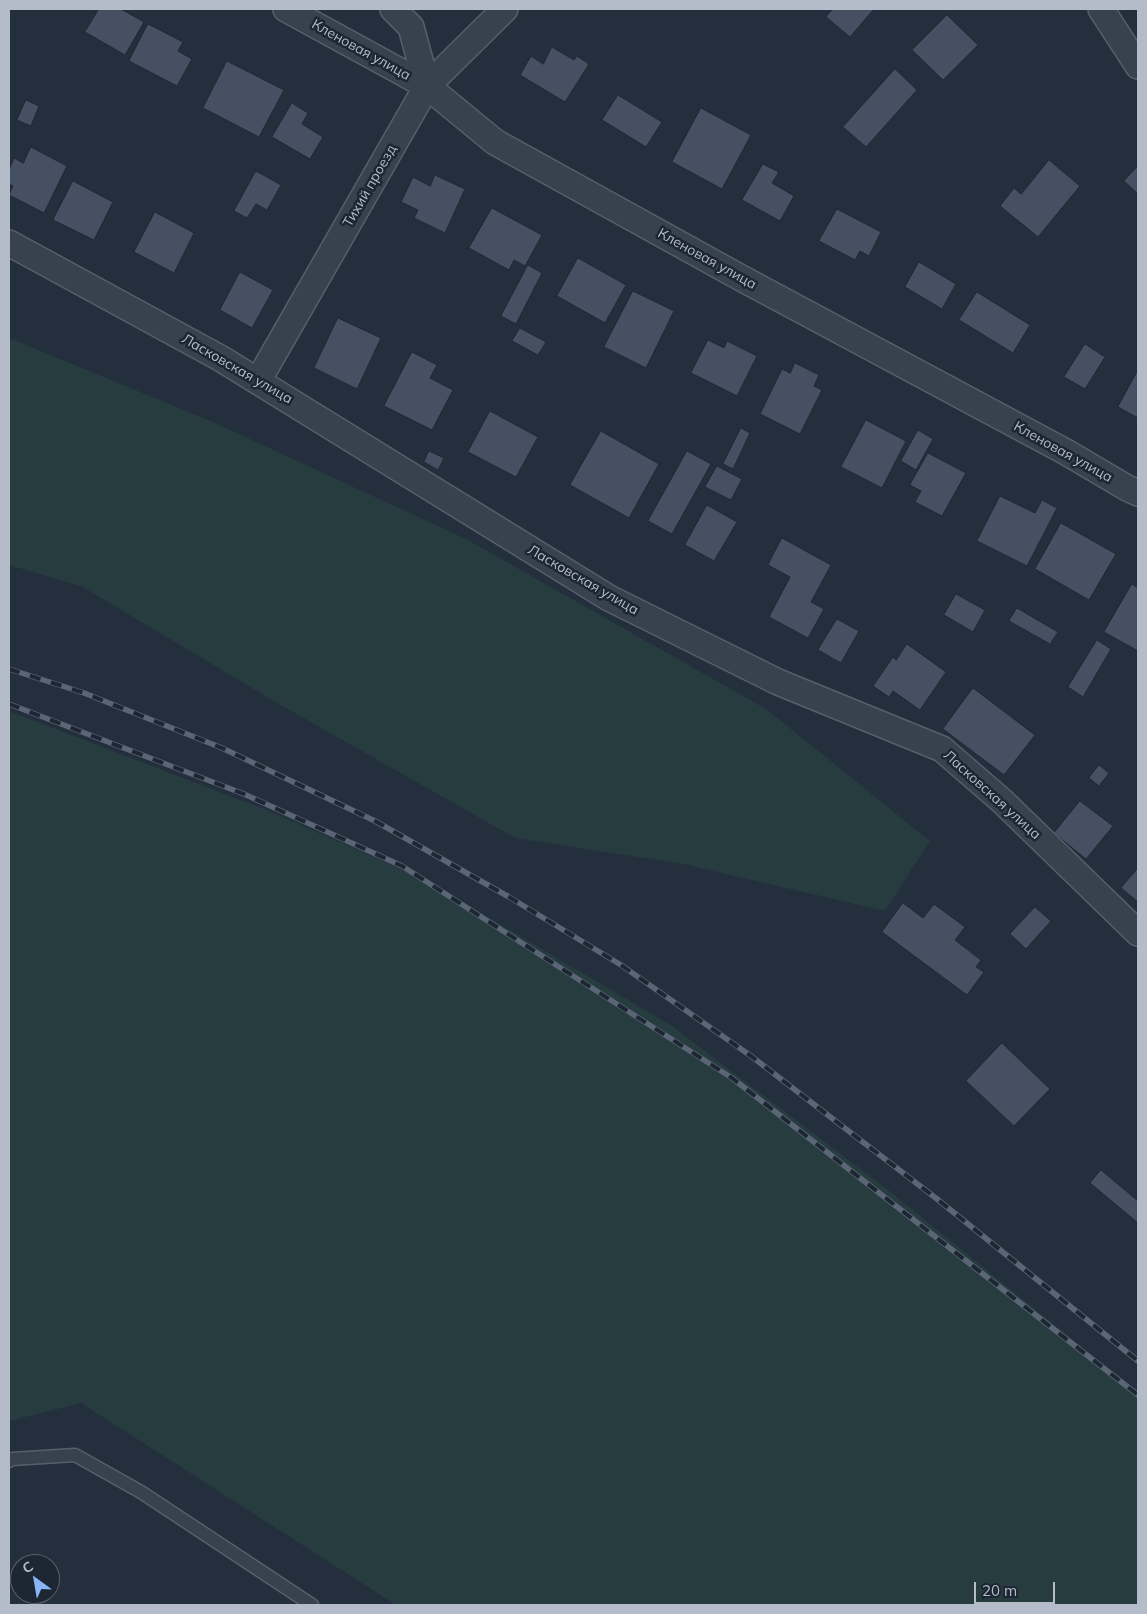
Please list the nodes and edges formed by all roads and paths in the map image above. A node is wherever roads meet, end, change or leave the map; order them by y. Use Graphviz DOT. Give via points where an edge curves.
graph roads {
  1 [pos="286,9"];
  2 [pos="393,9"];
  3 [pos="505,9"];
  4 [pos="1100,9"];
  5 [pos="1138,66"];
  6 [pos="428,86"];
  7 [pos="9,243"];
  8 [pos="258,381"];
  9 [pos="1138,493"];
  10 [pos="1138,933"];
  11 [pos="9,1461"];
  12 [pos="312,1605"];
  1 -- 6 [label="street, Кленовая улица"];
  2 -- 6 [label="street" via="411,27"];
  3 -- 6 [label="street, Тихий проезд"];
  4 -- 5 [label="street"];
  6 -- 8 [label="street, Тихий проезд"];
  6 -- 9 [label="street, Кленовая улица" via="495,142"];
  7 -- 8 [label="street, Ласковская улица"];
  8 -- 10 [label="street, Ласковская улица" via="609,598 778,682 942,749"];
  11 -- 12 [label="lane" via="75,1455 142,1492"];
}
